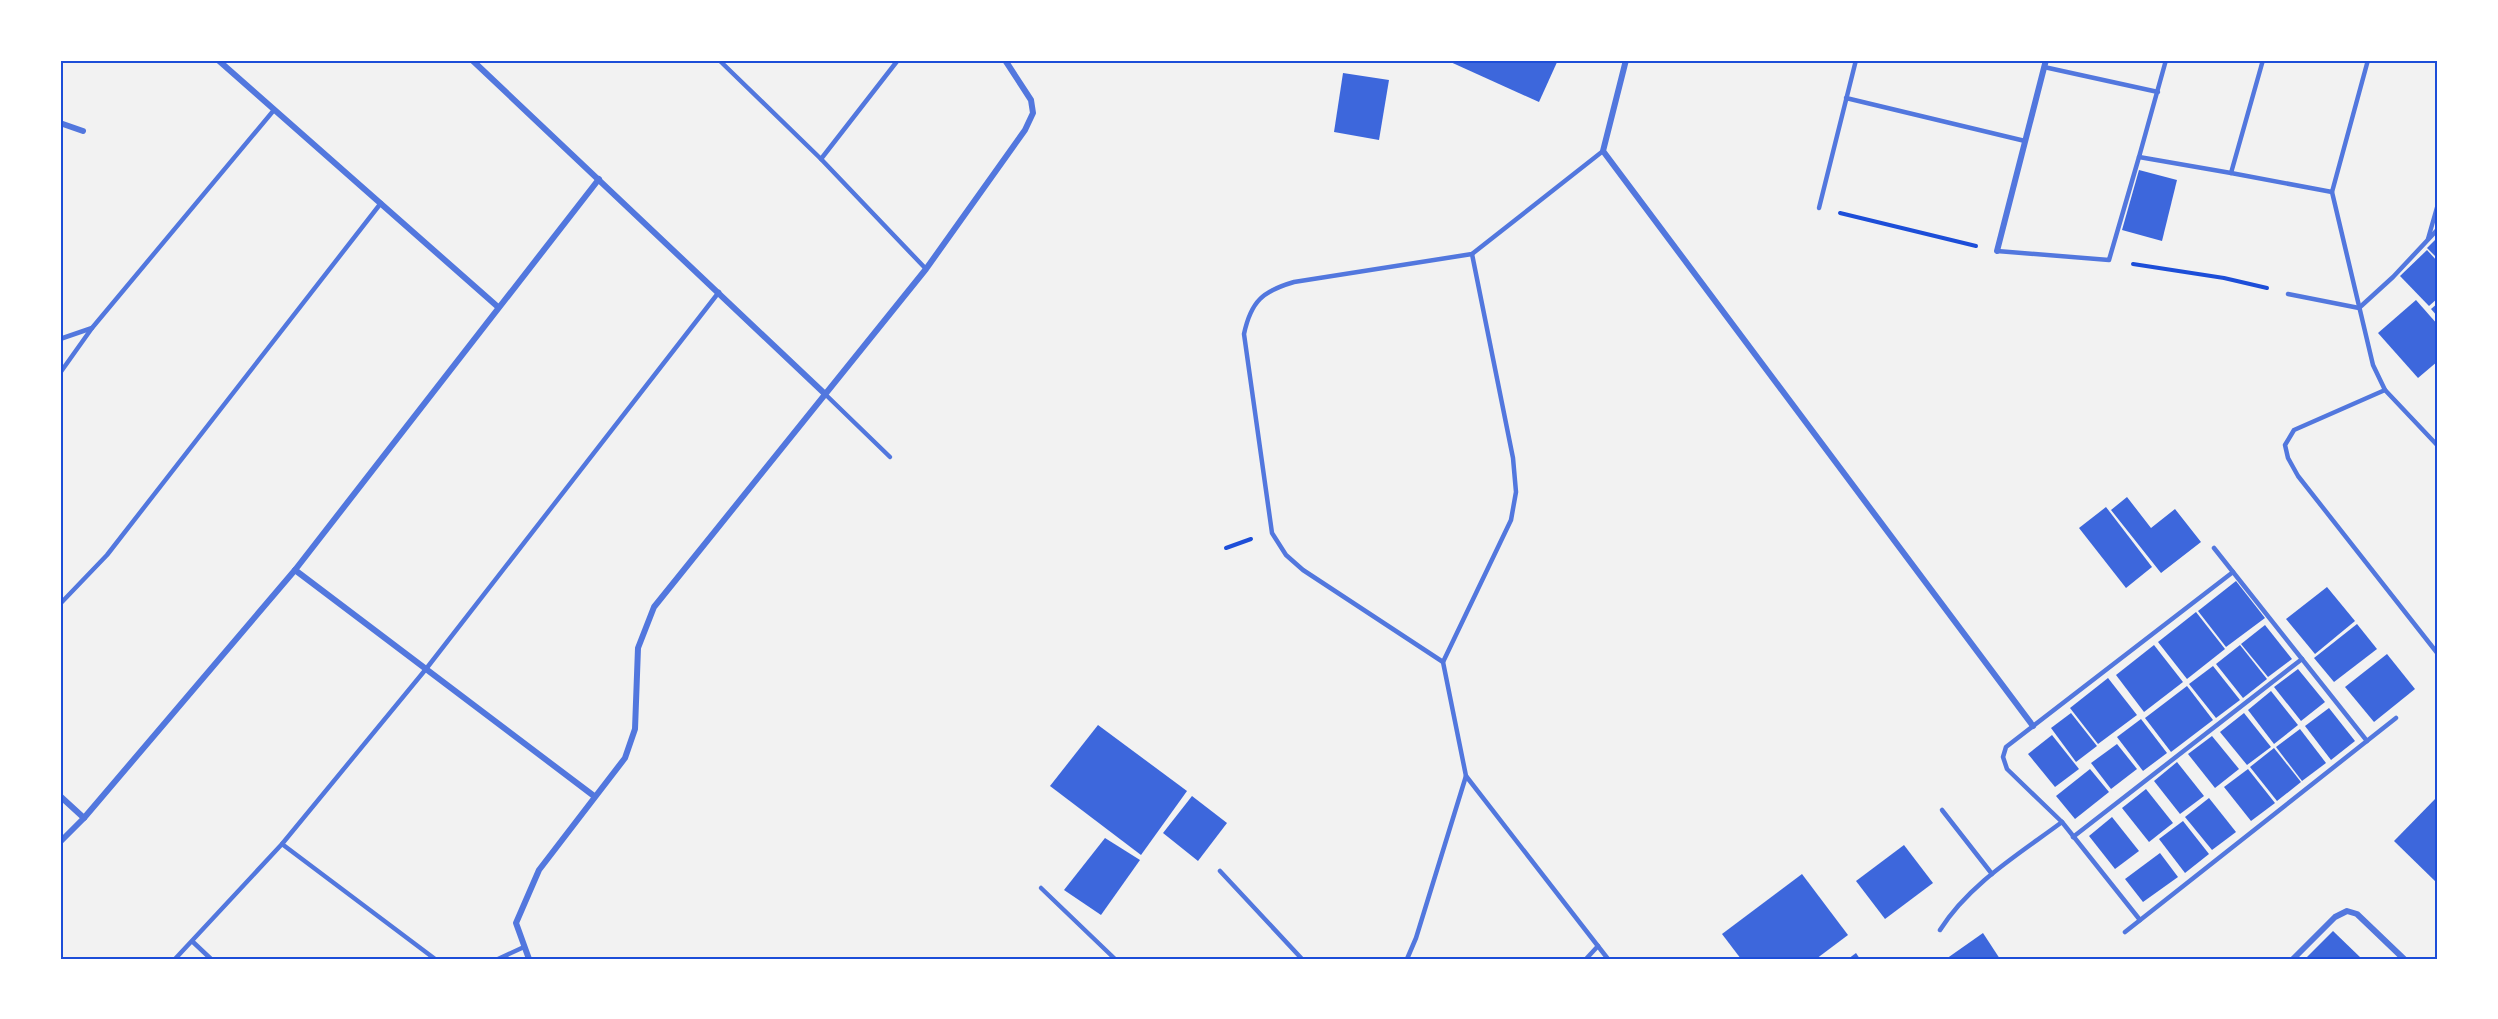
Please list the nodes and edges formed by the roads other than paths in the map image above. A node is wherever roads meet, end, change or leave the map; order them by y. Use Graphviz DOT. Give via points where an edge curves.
graph roads {
  1 [pos="218,60"];
  2 [pos="472,60"];
  3 [pos="719,60"];
  4 [pos="898,60"];
  5 [pos="1005,60"];
  6 [pos="1626,60"];
  7 [pos="1856,60"];
  8 [pos="2166,60"];
  9 [pos="2263,60"];
  10 [pos="2368,60"];
  11 [pos="2045,63"];
  12 [pos="2158,92"];
  13 [pos="1846,98"];
  14 [pos="274,110"];
  15 [pos="60,123"];
  16 [pos="83,131"];
  17 [pos="2025,141"];
  18 [pos="1603,150"];
  19 [pos="2139,158"];
  20 [pos="821,159"];
  21 [pos="2231,173"];
  22 [pos="599,179"];
  23 [pos="2332,192"];
  24 [pos="381,203"];
  25 [pos="2438,204"];
  26 [pos="1819,208"];
  27 [pos="2438,229"];
  28 [pos="2428,239"];
  29 [pos="1997,251"];
  30 [pos="1472,254"];
  31 [pos="926,269"];
  32 [pos="719,292"];
  33 [pos="2288,294"];
  34 [pos="498,307"];
  35 [pos="2359,308"];
  36 [pos="92,328"];
  37 [pos="60,339"];
  38 [pos="60,372"];
  39 [pos="2385,390"];
  40 [pos="825,394"];
  41 [pos="2438,446"];
  42 [pos="890,458"];
  43 [pos="2214,548"];
  44 [pos="295,570"];
  45 [pos="2233,572"];
  46 [pos="60,604"];
  47 [pos="2438,654"];
  48 [pos="2302,659"];
  49 [pos="1443,662"];
  50 [pos="426,669"];
  51 [pos="2396,718"];
  52 [pos="2033,726"];
  53 [pos="2367,741"];
  54 [pos="1466,776"];
  55 [pos="60,796"];
  56 [pos="594,796"];
  57 [pos="1942,810"];
  58 [pos="84,818"];
  59 [pos="2062,822"];
  60 [pos="2073,837"];
  61 [pos="60,842"];
  62 [pos="282,843"];
  63 [pos="1221,871"];
  64 [pos="1992,874"];
  65 [pos="1041,888"];
  66 [pos="2140,920"];
  67 [pos="1940,930"];
  68 [pos="2124,932"];
  69 [pos="193,942"];
  70 [pos="1598,946"];
  71 [pos="524,947"];
  72 [pos="175,959"];
  73 [pos="211,959"];
  74 [pos="435,959"];
  75 [pos="498,959"];
  76 [pos="529,959"];
  77 [pos="1115,959"];
  78 [pos="1302,959"];
  79 [pos="1407,959"];
  80 [pos="1586,959"];
  81 [pos="1608,959"];
  82 [pos="2293,959"];
  83 [pos="2404,959"];
  1 -- 14 [label="street"];
  2 -- 22 [label="street"];
  3 -- 20 [label="lane"];
  4 -- 20 [label="lane"];
  5 -- 31 [label="street" via="1031,100 1032,114 1025,130"];
  6 -- 18 [label="street"];
  7 -- 13 [label="lane"];
  8 -- 12 [label="lane"];
  9 -- 21 [label="lane"];
  10 -- 23 [label="lane"];
  11 -- 12 [label="lane"];
  11 -- 17 [label="street"];
  12 -- 19 [label="lane"];
  13 -- 17 [label="lane"];
  13 -- 26 [label="lane"];
  14 -- 24 [label="street"];
  14 -- 36 [label="lane"];
  15 -- 16 [label="street"];
  17 -- 29 [label="street"];
  18 -- 30 [label="lane"];
  18 -- 52 [label="street"];
  19 -- 21 [label="lane"];
  19 -- 29 [label="lane" via="2109,260"];
  20 -- 31 [label="lane"];
  21 -- 23 [label="lane"];
  22 -- 32 [label="street"];
  22 -- 34 [label="street"];
  23 -- 35 [label="lane"];
  24 -- 34 [label="street"];
  24 -- 46 [label="lane" via="106,555"];
  25 -- 28 [label="lane"];
  27 -- 28 [label="lane"];
  28 -- 35 [label="lane"];
  30 -- 49 [label="lane" via="1513,458 1516,492 1510,520"];
  30 -- 49 [label="lane" via="1277,287 1259,298 1248,315 1244,333 1272,532 1286,555 1303,570"];
  31 -- 40 [label="street"];
  32 -- 40 [label="street"];
  32 -- 50 [label="lane"];
  33 -- 35 [label="lane"];
  34 -- 44 [label="street"];
  35 -- 39 [label="lane" via="2373,365"];
  36 -- 37 [label="lane"];
  36 -- 38 [label="lane"];
  39 -- 41 [label="lane"];
  39 -- 47 [label="lane" via="2294,430 2285,445 2298,476"];
  40 -- 42 [label="lane"];
  40 -- 56 [label="street" via="654,606 638,648 635,729 625,758"];
  43 -- 45 [label="lane"];
  44 -- 50 [label="street"];
  44 -- 58 [label="street"];
  45 -- 48 [label="lane"];
  45 -- 52 [label="lane"];
  48 -- 53 [label="lane"];
  48 -- 60 [label="lane"];
  49 -- 54 [label="lane"];
  50 -- 56 [label="street"];
  50 -- 62 [label="lane"];
  51 -- 53 [label="lane"];
  52 -- 59 [label="lane" via="2006,747 2003,758 2007,769"];
  53 -- 66 [label="lane"];
  54 -- 70 [label="lane"];
  54 -- 79 [label="lane"];
  55 -- 58 [label="street"];
  56 -- 71 [label="street" via="538,870 516,923"];
  57 -- 64 [label="lane"];
  58 -- 61 [label="street"];
  59 -- 60 [label="lane"];
  59 -- 64 [label="lane"];
  60 -- 66 [label="lane"];
  62 -- 69 [label="lane"];
  62 -- 74 [label="lane"];
  63 -- 78 [label="lane"];
  64 -- 67 [label="lane" via="1950,914"];
  65 -- 77 [label="lane"];
  66 -- 68 [label="lane"];
  69 -- 72 [label="lane"];
  69 -- 73 [label="lane"];
  70 -- 80 [label="lane"];
  70 -- 81 [label="lane"];
  71 -- 75 [label="lane"];
  71 -- 76 [label="street"];
  82 -- 83 [label="street" via="2335,917 2347,911 2357,914"];
}
